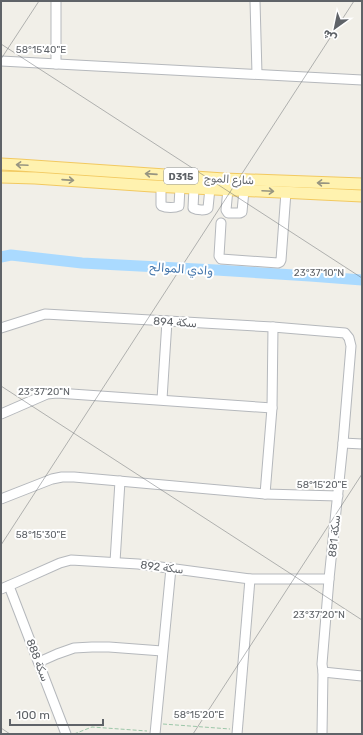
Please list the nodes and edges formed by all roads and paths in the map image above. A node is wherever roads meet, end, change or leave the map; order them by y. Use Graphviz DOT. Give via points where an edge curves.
graph roads {
  1 [pos="56,1"];
  2 [pos="255,1"];
  3 [pos="1,61"];
  4 [pos="56,64"];
  5 [pos="257,74"];
  6 [pos="362,80"];
  7 [pos="1,164"];
  8 [pos="1,177"];
  9 [pos="362,184"];
  10 [pos="161,186"];
  11 [pos="180,187"];
  12 [pos="194,188"];
  13 [pos="210,188"];
  14 [pos="286,192"];
  15 [pos="227,193"];
  16 [pos="243,195"];
  17 [pos="362,196"];
  18 [pos="221,223"];
  19 [pos="166,321"];
  20 [pos="273,327"];
  21 [pos="1,328"];
  22 [pos="349,338"];
  23 [pos="162,399"];
  24 [pos="272,408"];
  25 [pos="1,414"];
  26 [pos="343,443"];
  27 [pos="362,444"];
  28 [pos="120,481"];
  29 [pos="265,494"];
  30 [pos="338,496"];
  31 [pos="1,499"];
  32 [pos="115,562"];
  33 [pos="171,568"];
  34 [pos="250,578"];
  35 [pos="329,579"];
  36 [pos="5,587"];
  37 [pos="162,651"];
  38 [pos="38,662"];
  39 [pos="324,672"];
  40 [pos="362,676"];
  41 [pos="156,730"];
  42 [pos="237,732"];
  43 [pos="66,734"];
  44 [pos="73,734"];
  45 [pos="322,734"];
  1 -- 4 [label="street"];
  2 -- 5 [label="street"];
  3 -- 4 [label="street"];
  4 -- 5 [label="street"];
  5 -- 6 [label="street"];
  9 -- 7 [label="main road, شارع الموج / D315, one-way" via="224,179"];
  8 -- 10 [label="main road, شارع الموج / D315, one-way"];
  10 -- 11 [label="main road, شارع الموج / D315"];
  10 -- 11 [label="street" via="164,207 179,206"];
  11 -- 12 [label="main road, شارع الموج / D315"];
  12 -- 13 [label="main road, شارع الموج / D315"];
  12 -- 13 [label="street" via="193,208 205,210 208,208"];
  13 -- 15 [label="main road, شارع الموج / D315"];
  16 -- 14 [label="main road, شارع الموج / D315, one-way"];
  14 -- 17 [label="main road, شارع الموج / D315"];
  14 -- 18 [label="street" via="281,260 278,263 221,259"];
  15 -- 16 [label="main road, شارع الموج / D315"];
  15 -- 16 [label="street" via="228,213 242,212"];
  19 -- 20 [label="street, سكة 894"];
  19 -- 21 [label="street, سكة 894" via="45,314"];
  19 -- 23 [label="street"];
  20 -- 22 [label="street, سكة 894" via="345,333"];
  20 -- 24 [label="street"];
  22 -- 26 [label="street, سكة 881" via="351,346"];
  23 -- 24 [label="street"];
  23 -- 25 [label="street" via="52,393"];
  24 -- 29 [label="street"];
  26 -- 27 [label="street"];
  26 -- 30 [label="street, سكة 881"];
  28 -- 29 [label="street"];
  28 -- 31 [label="street" via="62,477"];
  28 -- 32 [label="street"];
  29 -- 30 [label="street"];
  30 -- 35 [label="street, سكة 881"];
  32 -- 33 [label="street, سكة 892"];
  32 -- 36 [label="street, سكة 892" via="66,561"];
  33 -- 34 [label="street, سكة 892"];
  33 -- 37 [label="street"];
  34 -- 35 [label="street, سكة 892"];
  34 -- 42 [label="street"];
  35 -- 39 [label="street, سكة 881" via="322,664"];
  36 -- 38 [label="street, سكة 888"];
  37 -- 38 [label="street" via="109,647 74,648"];
  37 -- 41 [label="street"];
  38 -- 43 [label="street, سكة 888"];
  39 -- 40 [label="street"];
  39 -- 45 [label="street, سكة 881"];
  41 -- 42 [label="path"];
  41 -- 44 [label="path" via="92,727"];
}
